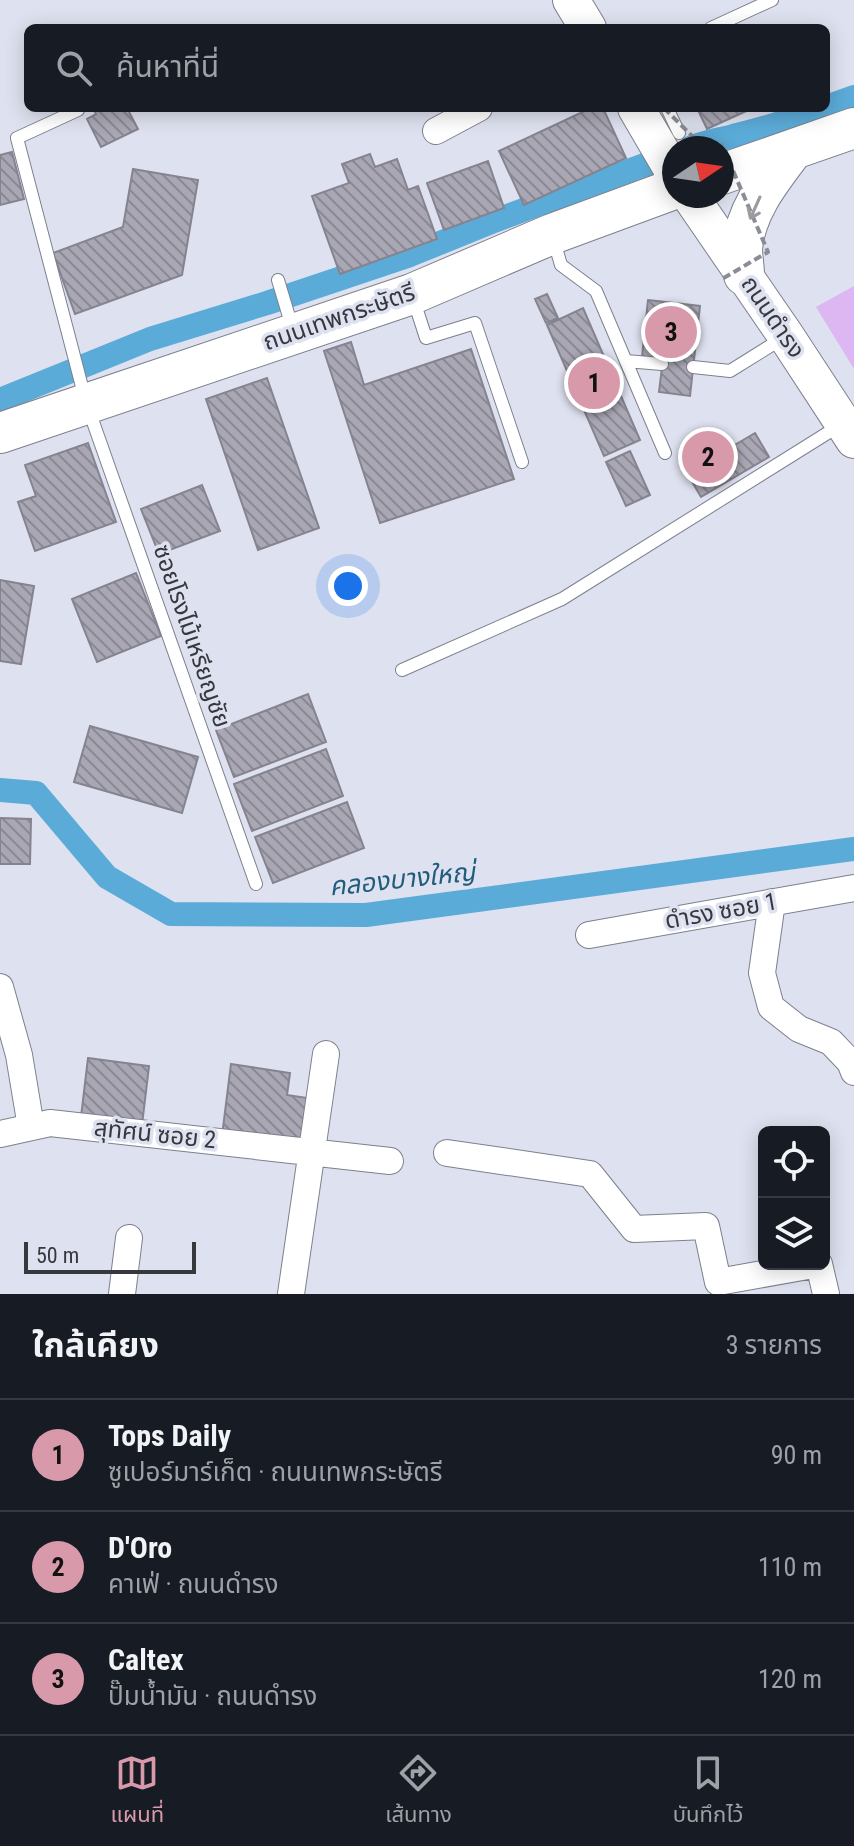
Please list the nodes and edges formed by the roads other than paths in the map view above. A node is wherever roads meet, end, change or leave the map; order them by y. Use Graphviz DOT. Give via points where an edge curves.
graph roads {
  1 [pos="571,0"];
  2 [pos="772,0"];
  3 [pos="586,24"];
  4 [pos="720,24"];
  5 [pos="74,112"];
  6 [pos="472,112"];
  7 [pos="639,112"];
  8 [pos="666,112"];
  9 [pos="854,128"];
  10 [pos="436,131"];
  11 [pos="669,136"];
  12 [pos="662,144"];
  13 [pos="792,151"];
  14 [pos="734,170"];
  15 [pos="662,193"];
  16 [pos="696,208"];
  17 [pos="552,234"];
  18 [pos="733,277"];
  19 [pos="279,285"];
  20 [pos="412,294"];
  21 [pos="289,319"];
  22 [pos="786,336"];
  23 [pos="626,361"];
  24 [pos="662,364"];
  25 [pos="693,367"];
  26 [pos="83,390"];
  27 [pos="850,427"];
  28 [pos="0,433"];
  29 [pos="665,453"];
  30 [pos="522,462"];
  31 [pos="402,670"];
  32 [pos="256,884"];
  33 [pos="854,888"];
  34 [pos="772,902"];
  35 [pos="589,935"];
  36 [pos="0,987"];
  37 [pos="326,1054"];
  38 [pos="854,1072"];
  39 [pos="31,1127"];
  40 [pos="0,1134"];
  41 [pos="311,1152"];
  42 [pos="447,1153"];
  43 [pos="390,1161"];
  44 [pos="129,1238"];
  45 [pos="122,1294"];
  46 [pos="291,1294"];
  47 [pos="826,1294"];
  1 -- 3 [label="street"];
  2 -- 4 [label="lane"];
  5 -- 26 [label="lane, ซอยโรงไม้เหรียญชัย" via="17,138"];
  6 -- 10 [label="street"];
  7 -- 12 [label="street"];
  8 -- 11 [label="lane"];
  9 -- 13 [label="main road"];
  13 -- 14 [label="main road"];
  13 -- 18 [label="main road, one-way" via="755,205"];
  15 -- 17 [label="main road, ถนนเทพกระษัตรี"];
  16 -- 18 [label="street, ถนนดำรง"];
  17 -- 20 [label="main road, ถนนเทพกระษัตรี"];
  17 -- 23 [label="lane" via="561,265 596,291"];
  18 -- 22 [label="street, ถนนดำรง"];
  19 -- 21 [label="lane"];
  20 -- 21 [label="main road, ถนนเทพกระษัตรี"];
  20 -- 30 [label="lane" via="426,338 475,323"];
  21 -- 26 [label="main road, ถนนเทพกระษัตรี"];
  22 -- 25 [label="lane" via="730,371"];
  22 -- 27 [label="street, ถนนดำรง"];
  23 -- 24 [label="lane"];
  23 -- 29 [label="lane"];
  26 -- 28 [label="main road, ถนนเทพกระษัตรี"];
  26 -- 32 [label="lane, ซอยโรงไม้เหรียญชัย"];
  27 -- 31 [label="lane" via="562,599"];
  33 -- 34 [label="street, ดำรง ซอย 1"];
  34 -- 35 [label="street, ดำรง ซอย 1"];
  34 -- 38 [label="street" via="762,973 771,1007 799,1029 831,1042"];
  36 -- 39 [label="street"];
  37 -- 41 [label="street"];
  39 -- 40 [label="street, สุทัศน์ ซอย 2"];
  39 -- 41 [label="street, สุทัศน์ ซอย 2" via="50,1123"];
  41 -- 43 [label="street, สุทัศน์ ซอย 2"];
  41 -- 46 [label="street"];
  42 -- 47 [label="street" via="590,1174 634,1229 706,1226 718,1282 819,1264"];
  44 -- 45 [label="street"];
}
